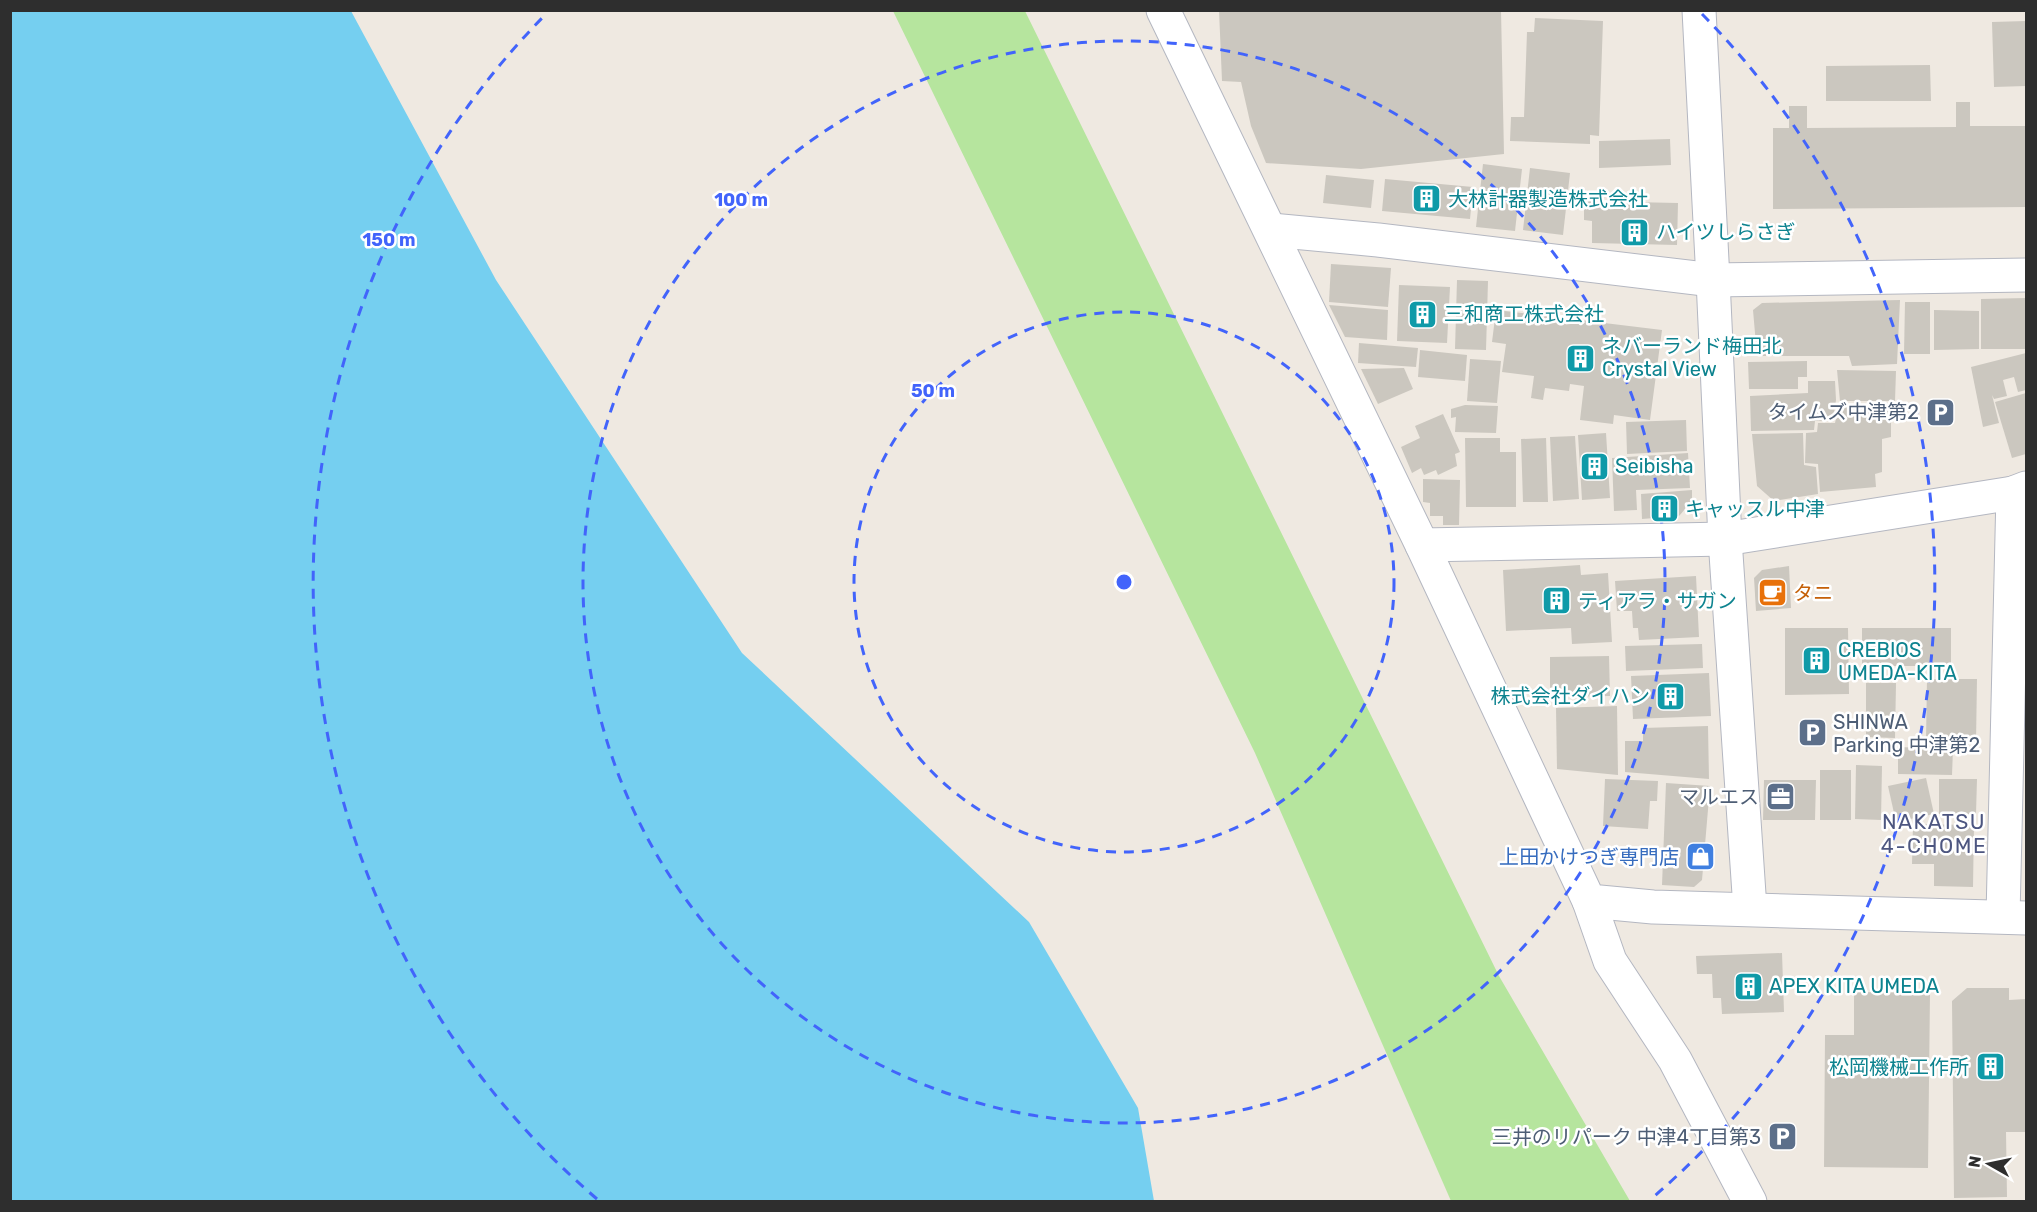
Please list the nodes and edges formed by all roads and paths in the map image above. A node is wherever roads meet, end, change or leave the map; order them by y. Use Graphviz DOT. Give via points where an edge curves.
graph roads {
  1 [pos="1163,10"];
  2 [pos="1699,10"];
  3 [pos="1271,230"];
  4 [pos="2026,275"];
  5 [pos="1713,280"];
  6 [pos="2020,491"];
  7 [pos="1725,539"];
  8 [pos="1422,545"];
  9 [pos="1589,901"];
  10 [pos="1750,909"];
  11 [pos="2015,917"];
  12 [pos="1750,1202"];
  1 -- 3 [label="street"];
  2 -- 5 [label="street"];
  3 -- 5 [label="street"];
  3 -- 8 [label="street"];
  4 -- 5 [label="street"];
  5 -- 7 [label="street"];
  6 -- 7 [label="street"];
  6 -- 11 [label="street"];
  7 -- 8 [label="street"];
  7 -- 10 [label="street"];
  8 -- 9 [label="street"];
  9 -- 10 [label="street"];
  9 -- 12 [label="street" via="1610,961 1675,1060"];
  10 -- 11 [label="street"];
}
